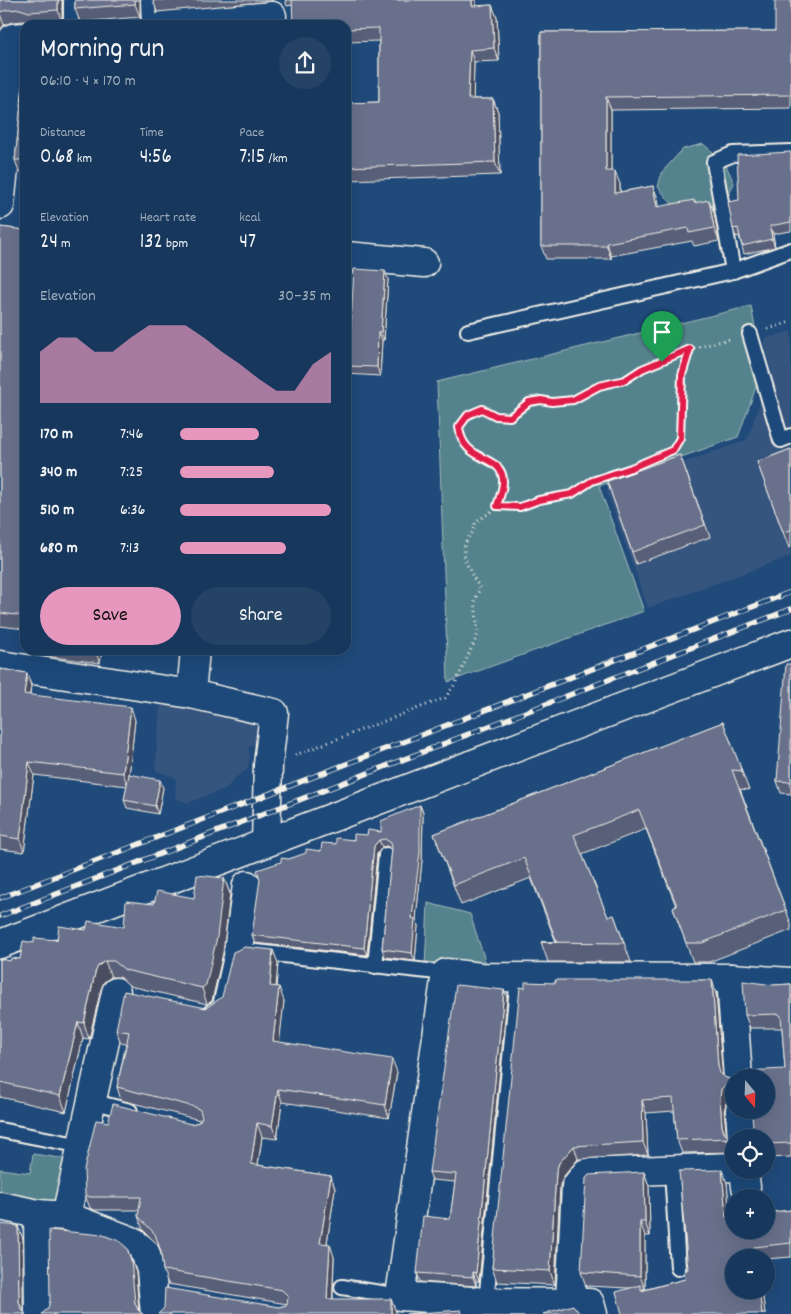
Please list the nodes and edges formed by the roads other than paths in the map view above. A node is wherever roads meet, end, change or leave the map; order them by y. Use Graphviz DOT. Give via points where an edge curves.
graph roads {
  1 [pos="71,0"];
  2 [pos="148,0"];
  3 [pos="272,14"];
  4 [pos="71,20"];
  5 [pos="150,20"];
  6 [pos="214,20"];
  7 [pos="20,37"];
  8 [pos="7,67"];
  9 [pos="791,152"];
  10 [pos="1,191"];
  11 [pos="791,250"];
  12 [pos="351,256"];
  13 [pos="424,263"];
  14 [pos="733,271"];
  15 [pos="468,331"];
  16 [pos="750,334"];
  17 [pos="791,436"];
  18 [pos="791,644"];
  19 [pos="195,655"];
  20 [pos="0,665"];
  21 [pos="191,694"];
  22 [pos="266,842"];
  23 [pos="386,855"];
  24 [pos="247,885"];
  25 [pos="0,944"];
  26 [pos="238,950"];
  27 [pos="376,966"];
  28 [pos="446,973"];
  29 [pos="518,977"];
  30 [pos="731,978"];
  31 [pos="791,982"];
  32 [pos="120,993"];
  33 [pos="200,1011"];
  34 [pos="737,1069"];
  35 [pos="91,1101"];
  36 [pos="145,1115"];
  37 [pos="0,1130"];
  38 [pos="82,1146"];
  39 [pos="672,1171"];
  40 [pos="725,1173"];
  41 [pos="0,1206"];
  42 [pos="38,1214"];
  43 [pos="66,1216"];
  44 [pos="678,1268"];
  45 [pos="342,1287"];
  46 [pos="157,1298"];
  47 [pos="407,1302"];
  48 [pos="486,1302"];
  49 [pos="581,1308"];
  50 [pos="39,1314"];
  1 -- 4 [label="lane"];
  2 -- 5 [label="lane"];
  3 -- 6 [label="street"];
  7 -- 8 [label="street" via="13,38"];
  8 -- 10 [label="street"];
  9 -- 14 [label="lane" via="733,154 714,162"];
  11 -- 14 [label="lane"];
  12 -- 13 [label="street"];
  14 -- 15 [label="lane"];
  16 -- 17 [label="lane" via="781,440"];
  18 -- 22 [label="street"];
  19 -- 21 [label="street"];
  20 -- 21 [label="street"];
  21 -- 22 [label="street" via="274,713 268,765"];
  22 -- 25 [label="street"];
  23 -- 27 [label="lane"];
  24 -- 26 [label="street"];
  26 -- 27 [label="lane"];
  26 -- 33 [label="lane" via="231,956 220,1006 209,1013"];
  27 -- 28 [label="lane"];
  28 -- 29 [label="street"];
  28 -- 47 [label="street"];
  29 -- 30 [label="street"];
  29 -- 48 [label="lane"];
  30 -- 31 [label="street"];
  30 -- 34 [label="street"];
  32 -- 35 [label="street"];
  35 -- 36 [label="lane"];
  35 -- 38 [label="street"];
  37 -- 38 [label="lane"];
  38 -- 43 [label="street"];
  39 -- 40 [label="street"];
  39 -- 44 [label="lane"];
  39 -- 49 [label="street" via="586,1173 576,1186"];
  41 -- 42 [label="street"];
  42 -- 43 [label="street"];
  42 -- 50 [label="street"];
  43 -- 46 [label="street" via="120,1235 145,1252"];
  45 -- 47 [label="lane"];
  47 -- 48 [label="street"];
  48 -- 49 [label="street"];
}
